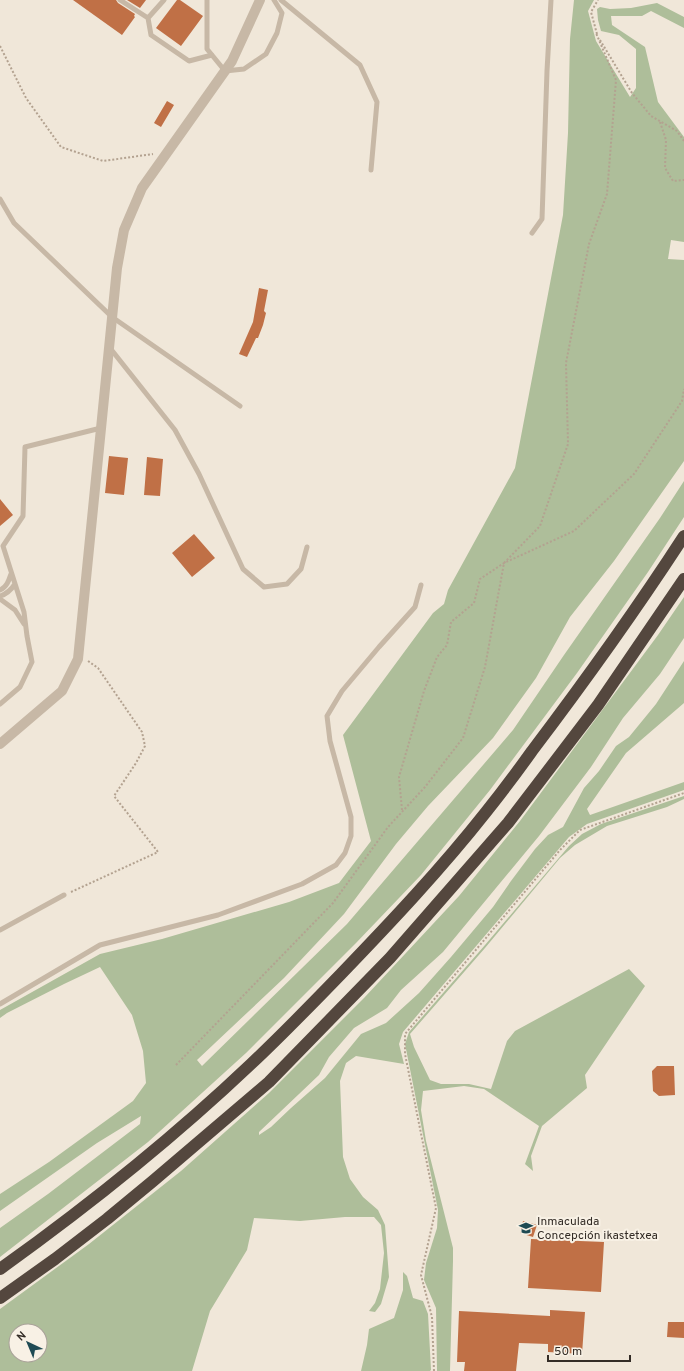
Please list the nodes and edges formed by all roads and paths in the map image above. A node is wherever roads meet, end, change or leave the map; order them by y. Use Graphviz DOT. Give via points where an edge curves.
graph roads {
  1 [pos="120,0"];
  2 [pos="164,0"];
  3 [pos="207,0"];
  4 [pos="260,0"];
  5 [pos="274,0"];
  6 [pos="281,0"];
  7 [pos="551,0"];
  8 [pos="598,0"];
  9 [pos="148,18"];
  10 [pos="596,33"];
  11 [pos="0,46"];
  12 [pos="212,55"];
  13 [pos="225,71"];
  14 [pos="659,120"];
  15 [pos="684,141"];
  16 [pos="168,152"];
  17 [pos="371,170"];
  18 [pos="684,180"];
  19 [pos="0,199"];
  20 [pos="532,233"];
  21 [pos="112,317"];
  22 [pos="110,347"];
  23 [pos="684,389"];
  24 [pos="240,406"];
  25 [pos="102,427"];
  26 [pos="684,536"];
  27 [pos="307,547"];
  28 [pos="504,563"];
  29 [pos="12,573"];
  30 [pos="684,579"];
  31 [pos="15,584"];
  32 [pos="421,585"];
  33 [pos="0,590"];
  34 [pos="0,598"];
  35 [pos="26,627"];
  36 [pos="78,655"];
  37 [pos="0,704"];
  38 [pos="0,744"];
  39 [pos="684,793"];
  40 [pos="403,811"];
  41 [pos="64,895"];
  42 [pos="0,930"];
  43 [pos="0,1004"];
  44 [pos="176,1065"];
  45 [pos="0,1269"];
  46 [pos="0,1298"];
  47 [pos="434,1371"];
  1 -- 9 [label="lane"];
  2 -- 9 [label="lane"];
  3 -- 12 [label="lane" via="207,49"];
  4 -- 13 [label="street"];
  5 -- 13 [label="lane" via="282,13 277,33 266,54 244,69"];
  6 -- 17 [label="lane" via="360,65 378,102"];
  7 -- 20 [label="lane" via="542,219"];
  8 -- 10 [label="path" via="591,12"];
  9 -- 12 [label="lane" via="150,34 189,61"];
  10 -- 14 [label="path" via="632,93 651,116"];
  10 -- 28 [label="path" via="616,80 607,194 589,244 566,363 568,444 540,526"];
  11 -- 16 [label="path" via="26,98 61,147 103,161"];
  12 -- 13 [label="lane"];
  13 -- 16 [label="street"];
  14 -- 15 [label="path" via="677,130"];
  14 -- 18 [label="path" via="666,140 665,168 673,181"];
  16 -- 21 [label="street" via="142,188 124,230"];
  19 -- 21 [label="lane" via="14,223"];
  21 -- 22 [label="street"];
  21 -- 24 [label="lane"];
  22 -- 25 [label="street"];
  22 -- 27 [label="lane" via="175,430 244,569 264,587 287,584 301,569"];
  23 -- 28 [label="path" via="682,400 634,474 574,531"];
  25 -- 29 [label="lane" via="25,447 23,516 3,546"];
  25 -- 36 [label="street"];
  26 -- 45 [label="highway" via="582,685 486,812 375,939 250,1065 199,1111 82,1208"];
  28 -- 40 [label="path" via="485,667 463,738"];
  28 -- 40 [label="path" via="480,579 474,603 451,622 447,645 437,657 424,691 399,777"];
  29 -- 31 [label="lane"];
  29 -- 33 [label="lane" via="9,582"];
  30 -- 46 [label="highway" via="598,705 508,823 385,963 247,1101 107,1218"];
  31 -- 34 [label="lane"];
  31 -- 35 [label="lane"];
  32 -- 43 [label="lane" via="415,607 342,691 327,716 330,741 351,816 351,836 345,853 336,865 302,884 218,916 100,945"];
  34 -- 35 [label="lane" via="15,610"];
  35 -- 37 [label="lane" via="32,662 20,687"];
  36 -- 38 [label="street" via="62,691"];
  36 -- 41 [label="path" via="98,668 142,732 145,746 114,796 158,852"];
  39 -- 47 [label="path" via="580,830 555,856 405,1034 405,1054 436,1208 421,1275 432,1317"];
  40 -- 44 [label="path" via="388,827 333,902"];
  41 -- 42 [label="lane"];
}
